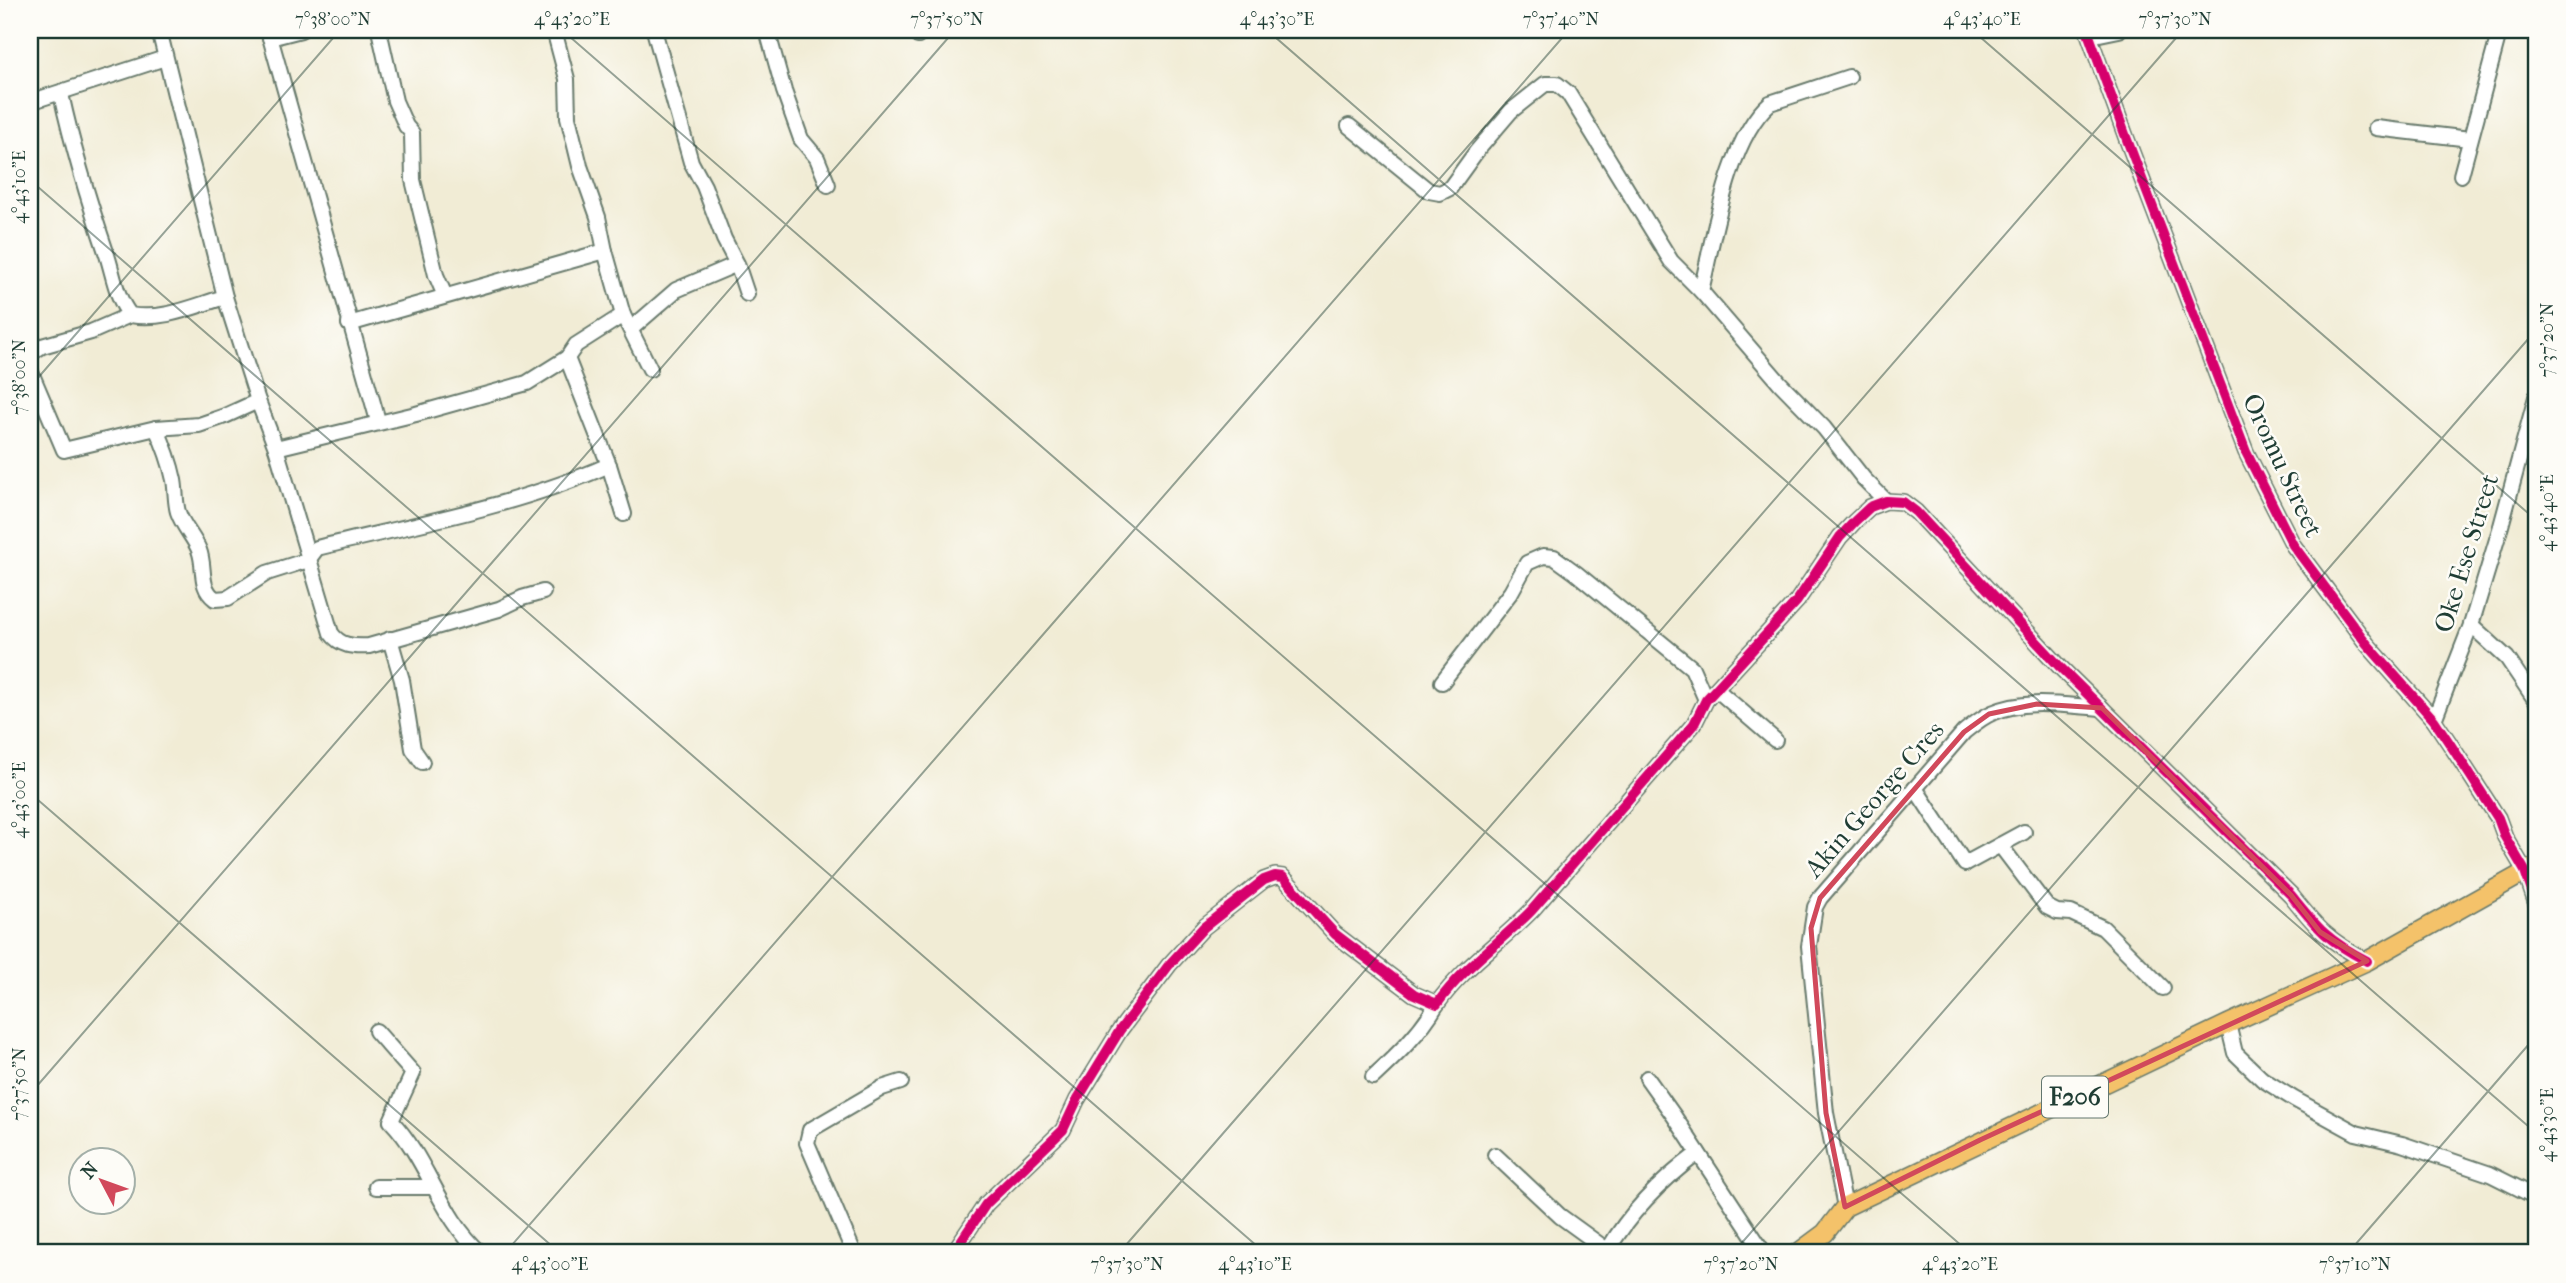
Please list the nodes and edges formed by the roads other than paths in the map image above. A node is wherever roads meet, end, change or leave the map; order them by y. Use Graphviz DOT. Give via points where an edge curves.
graph roads {
  1 [pos="159,30"];
  2 [pos="301,30"];
  3 [pos="554,30"];
  4 [pos="654,30"];
  5 [pos="767,30"];
  6 [pos="2119,30"];
  7 [pos="2500,30"];
  8 [pos="380,31"];
  9 [pos="2088,33"];
  10 [pos="269,34"];
  11 [pos="165,58"];
  12 [pos="1849,77"];
  13 [pos="61,94"];
  14 [pos="30,102"];
  15 [pos="1349,126"];
  16 [pos="2376,128"];
  17 [pos="2470,139"];
  18 [pos="2461,175"];
  19 [pos="828,185"];
  20 [pos="605,251"];
  21 [pos="737,264"];
  22 [pos="1701,291"];
  23 [pos="747,294"];
  24 [pos="445,296"];
  25 [pos="225,297"];
  26 [pos="130,315"];
  27 [pos="623,315"];
  28 [pos="349,324"];
  29 [pos="631,329"];
  30 [pos="30,354"];
  31 [pos="567,358"];
  32 [pos="650,369"];
  33 [pos="30,370"];
  34 [pos="2536,397"];
  35 [pos="258,401"];
  36 [pos="379,421"];
  37 [pos="156,428"];
  38 [pos="276,448"];
  39 [pos="609,466"];
  40 [pos="1886,501"];
  41 [pos="624,514"];
  42 [pos="308,560"];
  43 [pos="543,592"];
  44 [pos="2471,625"];
  45 [pos="390,639"];
  46 [pos="1442,682"];
  47 [pos="1717,690"];
  48 [pos="1706,700"];
  49 [pos="2536,701"];
  50 [pos="2102,708"];
  51 [pos="2434,720"];
  52 [pos="1775,740"];
  53 [pos="422,762"];
  54 [pos="1915,788"];
  55 [pos="2024,832"];
  56 [pos="2000,845"];
  57 [pos="2530,868"];
  58 [pos="2536,903"];
  59 [pos="2367,961"];
  60 [pos="2163,988"];
  61 [pos="1437,1004"];
  62 [pos="2228,1024"];
  63 [pos="376,1031"];
  64 [pos="1373,1077"];
  65 [pos="1647,1078"];
  66 [pos="901,1082"];
  67 [pos="1698,1153"];
  68 [pos="1495,1155"];
  69 [pos="376,1186"];
  70 [pos="433,1187"];
  71 [pos="2536,1197"];
  72 [pos="1845,1207"];
  73 [pos="1609,1251"];
  74 [pos="481,1253"];
  75 [pos="854,1253"];
  76 [pos="953,1253"];
  77 [pos="1765,1253"];
  78 [pos="1798,1253"];
  1 -- 11 [label="street"];
  2 -- 10 [label="street"];
  3 -- 20 [label="street" via="567,79 568,117"];
  4 -- 21 [label="street" via="691,162"];
  5 -- 19 [label="street" via="801,139 817,158"];
  6 -- 9 [label="street"];
  7 -- 17 [label="street"];
  8 -- 24 [label="street" via="395,102 412,133 413,180"];
  9 -- 51 [label="street, Oromu Street" via="2246,452 2277,515 2327,593"];
  10 -- 28 [label="street"];
  11 -- 13 [label="street"];
  11 -- 25 [label="street"];
  12 -- 22 [label="street" via="1770,103 1749,128 1732,167"];
  13 -- 14 [label="street"];
  13 -- 26 [label="street" via="77,166 116,291"];
  15 -- 22 [label="street" via="1429,191 1440,192 1450,188 1511,111 1545,84 1557,84 1568,93 1671,261"];
  16 -- 17 [label="street"];
  17 -- 18 [label="street"];
  20 -- 24 [label="street"];
  20 -- 27 [label="street"];
  21 -- 23 [label="street"];
  21 -- 29 [label="street" via="676,290"];
  22 -- 40 [label="street"];
  24 -- 28 [label="street"];
  25 -- 26 [label="street" via="175,313"];
  25 -- 35 [label="street"];
  26 -- 30 [label="street"];
  27 -- 29 [label="street"];
  27 -- 31 [label="street" via="576,345"];
  28 -- 36 [label="street"];
  29 -- 32 [label="street"];
  31 -- 36 [label="street" via="527,383"];
  31 -- 39 [label="street"];
  33 -- 37 [label="street" via="64,450"];
  34 -- 44 [label="street, Oke Ese Street"];
  35 -- 37 [label="street" via="199,425"];
  35 -- 38 [label="street"];
  36 -- 38 [label="street"];
  37 -- 42 [label="street" via="169,457 184,527 199,548 208,593 215,599 228,598 267,573"];
  38 -- 42 [label="street"];
  39 -- 41 [label="street"];
  39 -- 42 [label="street" via="572,482 482,508 317,548"];
  40 -- 47 [label="street" via="1870,507 1848,529 1797,601"];
  40 -- 50 [label="street" via="1903,502 1916,512"];
  42 -- 45 [label="street" via="328,628 336,640 355,647"];
  43 -- 45 [label="street"];
  44 -- 49 [label="street" via="2507,658"];
  44 -- 51 [label="street, Oke Ese Street"];
  45 -- 53 [label="street" via="413,749"];
  46 -- 48 [label="street" via="1511,592 1527,563 1543,555 1554,557 1576,573 1692,668"];
  47 -- 48 [label="street"];
  47 -- 52 [label="street"];
  48 -- 61 [label="street" via="1694,724 1532,910 1468,966"];
  50 -- 54 [label="street, Akin George Cres" via="2013,705 1989,713 1964,732"];
  50 -- 59 [label="street" via="2282,886 2320,932"];
  51 -- 57 [label="street, Oromu Street"];
  54 -- 56 [label="street" via="1965,864"];
  54 -- 72 [label="street, Akin George Cres" via="1820,898 1811,928 1826,1113"];
  55 -- 56 [label="street"];
  56 -- 60 [label="street" via="2047,907 2103,928"];
  57 -- 58 [label="street, Oromu Street"];
  57 -- 59 [label="main road, F206"];
  59 -- 62 [label="main road, F206"];
  61 -- 64 [label="street" via="1402,1051"];
  61 -- 76 [label="street" via="1414,994 1335,934 1283,877 1264,880 1204,928 1169,965 1120,1030 1063,1130 986,1204"];
  62 -- 71 [label="street" via="2235,1053 2262,1080 2294,1099 2356,1133 2490,1174"];
  62 -- 72 [label="main road, F206"];
  63 -- 70 [label="street" via="413,1073 391,1121 407,1138"];
  65 -- 67 [label="street"];
  66 -- 75 [label="street" via="882,1088 808,1135 823,1185"];
  67 -- 73 [label="street" via="1646,1197"];
  67 -- 77 [label="street"];
  68 -- 73 [label="street" via="1560,1216"];
  69 -- 70 [label="street"];
  70 -- 74 [label="street"];
  72 -- 78 [label="main road, F206" via="1825,1233"];
}
